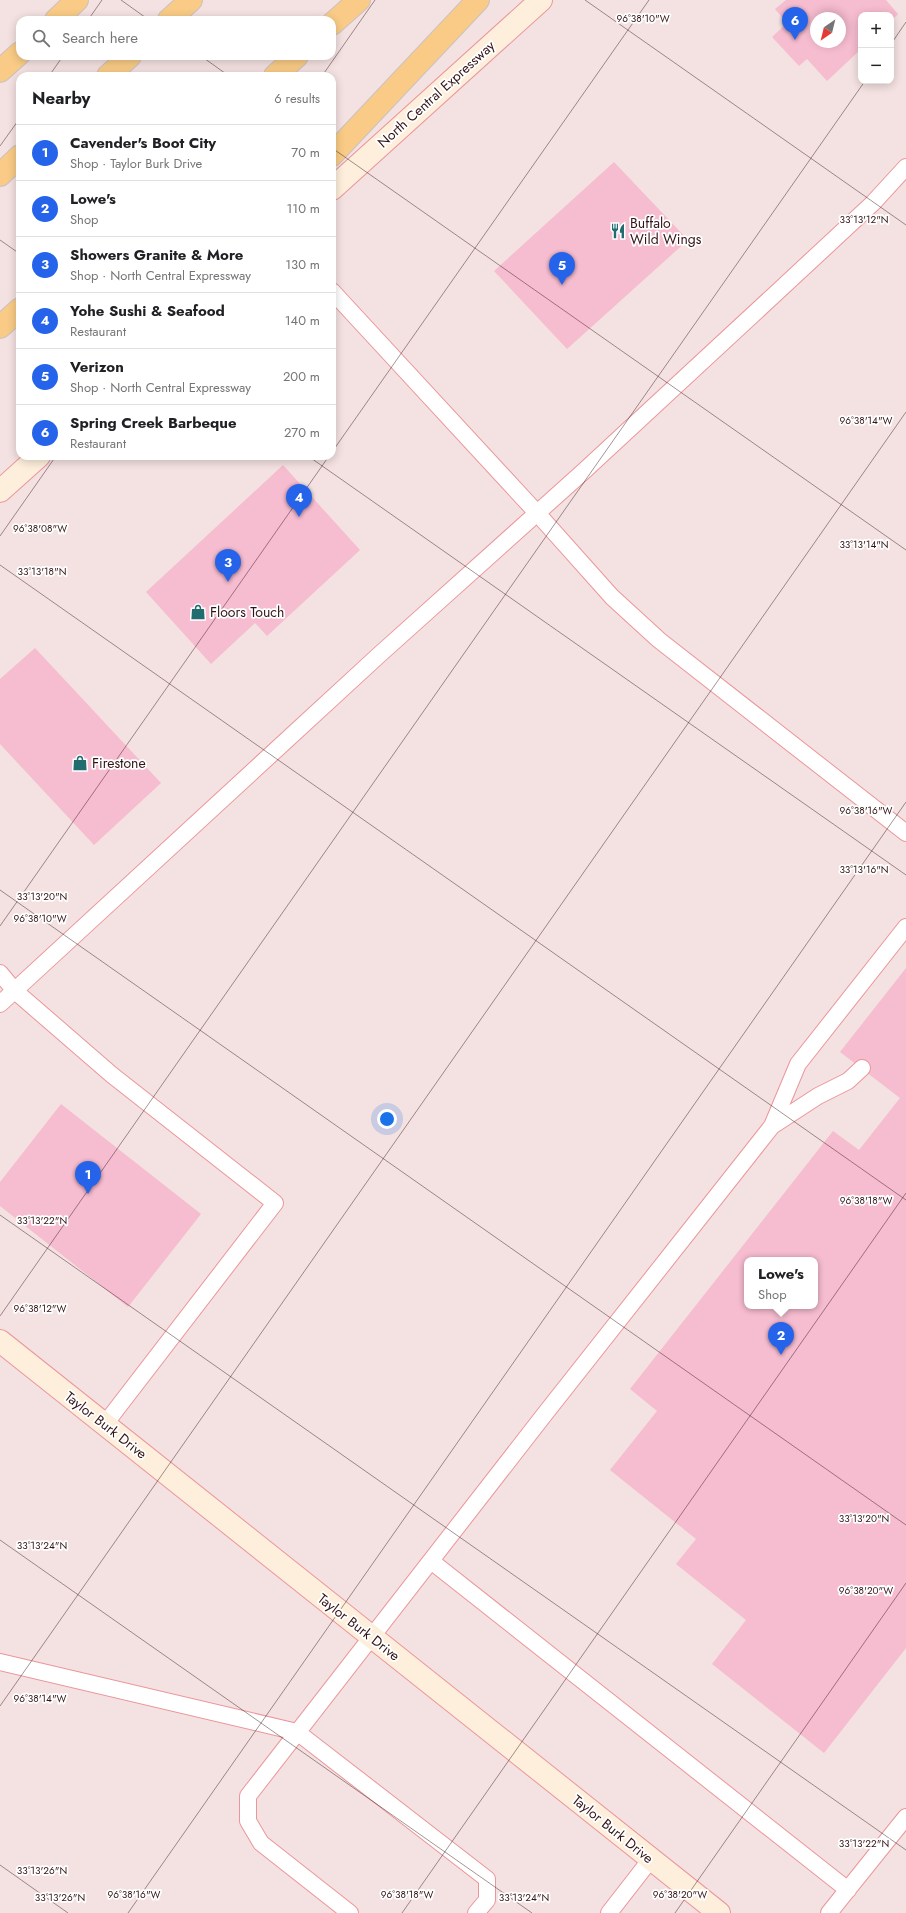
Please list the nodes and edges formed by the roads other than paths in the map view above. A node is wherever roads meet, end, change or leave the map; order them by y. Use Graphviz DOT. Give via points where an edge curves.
graph roads {
  1 [pos="77,0"];
  2 [pos="191,0"];
  3 [pos="359,0"];
  4 [pos="478,0"];
  5 [pos="541,0"];
  6 [pos="60,16"];
  7 [pos="173,16"];
  8 [pos="336,20"];
  9 [pos="16,57"];
  10 [pos="126,60"];
  11 [pos="293,60"];
  12 [pos="0,71"];
  13 [pos="112,72"];
  14 [pos="279,72"];
  15 [pos="336,151"];
  16 [pos="16,160"];
  17 [pos="906,167"];
  18 [pos="0,175"];
  19 [pos="336,185"];
  20 [pos="336,295"];
  21 [pos="16,313"];
  22 [pos="0,327"];
  23 [pos="35,460"];
  24 [pos="0,491"];
  25 [pos="537,513"];
  26 [pos="906,833"];
  27 [pos="906,927"];
  28 [pos="0,973"];
  29 [pos="15,991"];
  30 [pos="0,1004"];
  31 [pos="862,1068"];
  32 [pos="772,1126"];
  33 [pos="0,1341"];
  34 [pos="105,1424"];
  35 [pos="431,1561"];
  36 [pos="372,1636"];
  37 [pos="0,1662"];
  38 [pos="297,1732"];
  39 [pos="906,1817"];
  40 [pos="651,1859"];
  41 [pos="848,1890"];
  42 [pos="350,1913"];
  43 [pos="476,1913"];
  44 [pos="609,1913"];
  45 [pos="719,1913"];
  46 [pos="830,1913"];
  1 -- 6 [label="highway"];
  2 -- 7 [label="highway"];
  3 -- 8 [label="highway"];
  4 -- 15 [label="highway"];
  5 -- 19 [label="street, North Central Expressway"];
  9 -- 12 [label="highway"];
  10 -- 13 [label="highway"];
  11 -- 14 [label="highway"];
  16 -- 18 [label="highway"];
  17 -- 25 [label="lane" via="873,203"];
  20 -- 25 [label="lane"];
  21 -- 22 [label="highway"];
  23 -- 24 [label="street"];
  25 -- 26 [label="lane" via="612,597 659,640"];
  25 -- 29 [label="lane"];
  27 -- 32 [label="lane" via="798,1064"];
  28 -- 29 [label="lane"];
  29 -- 30 [label="lane"];
  29 -- 34 [label="lane" via="112,1076 275,1203"];
  31 -- 32 [label="lane" via="848,1081 818,1096"];
  32 -- 35 [label="lane"];
  33 -- 34 [label="street, Taylor Burk Drive"];
  34 -- 36 [label="street, Taylor Burk Drive"];
  35 -- 36 [label="lane"];
  35 -- 41 [label="lane"];
  36 -- 38 [label="lane"];
  36 -- 40 [label="street, Taylor Burk Drive"];
  37 -- 38 [label="lane"];
  38 -- 42 [label="lane" via="248,1796 248,1821 261,1843"];
  38 -- 43 [label="lane" via="487,1879 487,1900"];
  39 -- 41 [label="lane"];
  40 -- 44 [label="lane"];
  40 -- 45 [label="street, Taylor Burk Drive"];
  41 -- 46 [label="lane"];
}
